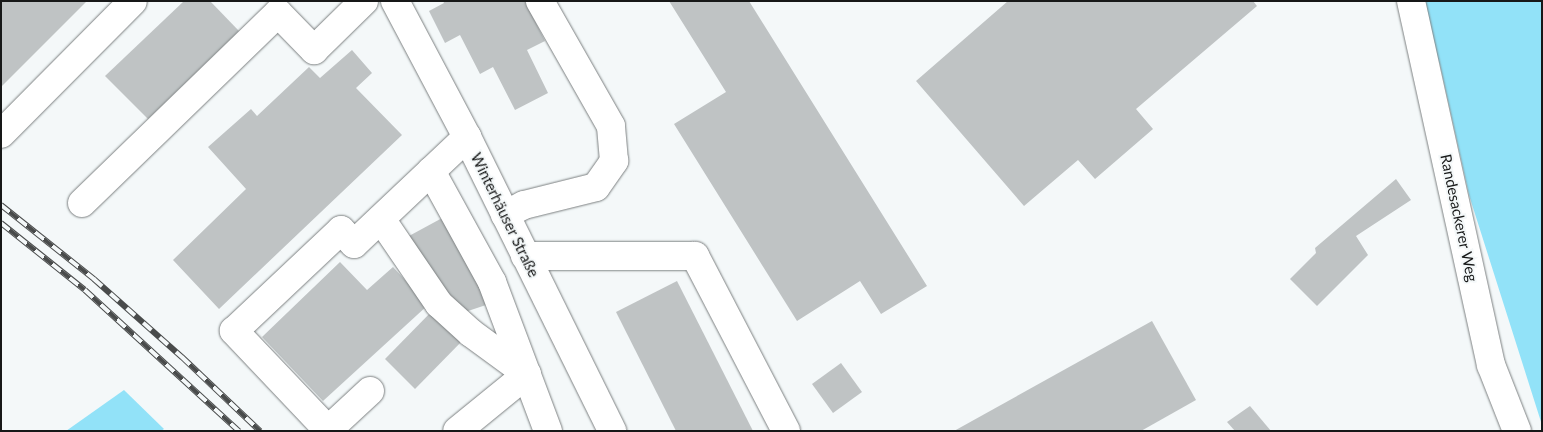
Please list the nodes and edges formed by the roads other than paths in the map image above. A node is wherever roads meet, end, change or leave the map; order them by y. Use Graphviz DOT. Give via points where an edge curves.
graph roads {
  1 [pos="133,1"];
  2 [pos="364,1"];
  3 [pos="395,1"];
  4 [pos="540,1"];
  5 [pos="1411,1"];
  6 [pos="1,134"];
  7 [pos="467,137"];
  8 [pos="431,171"];
  9 [pos="82,203"];
  10 [pos="505,214"];
  11 [pos="381,219"];
  12 [pos="525,256"];
  13 [pos="527,374"];
  14 [pos="370,391"];
  15 [pos="457,431"];
  16 [pos="548,431"];
  17 [pos="612,431"];
  18 [pos="786,431"];
  19 [pos="1517,431"];
  1 -- 6 [label="main road"];
  2 -- 9 [label="main road" via="314,50 278,13"];
  3 -- 7 [label="main road, Winterhäuser Straße"];
  4 -- 10 [label="main road" via="611,126 614,161 596,187 524,205"];
  5 -- 19 [label="main road, Randesackerer Weg" via="1491,366"];
  7 -- 8 [label="main road"];
  7 -- 10 [label="main road, Winterhäuser Straße"];
  8 -- 11 [label="main road"];
  8 -- 13 [label="main road" via="492,282"];
  10 -- 12 [label="main road, Winterhäuser Straße"];
  11 -- 13 [label="main road" via="439,304"];
  11 -- 14 [label="main road" via="354,244 341,230 234,331 328,430"];
  12 -- 17 [label="main road, Winterhäuser Straße"];
  12 -- 18 [label="main road" via="695,256"];
  13 -- 15 [label="main road"];
  13 -- 16 [label="main road"];
}
